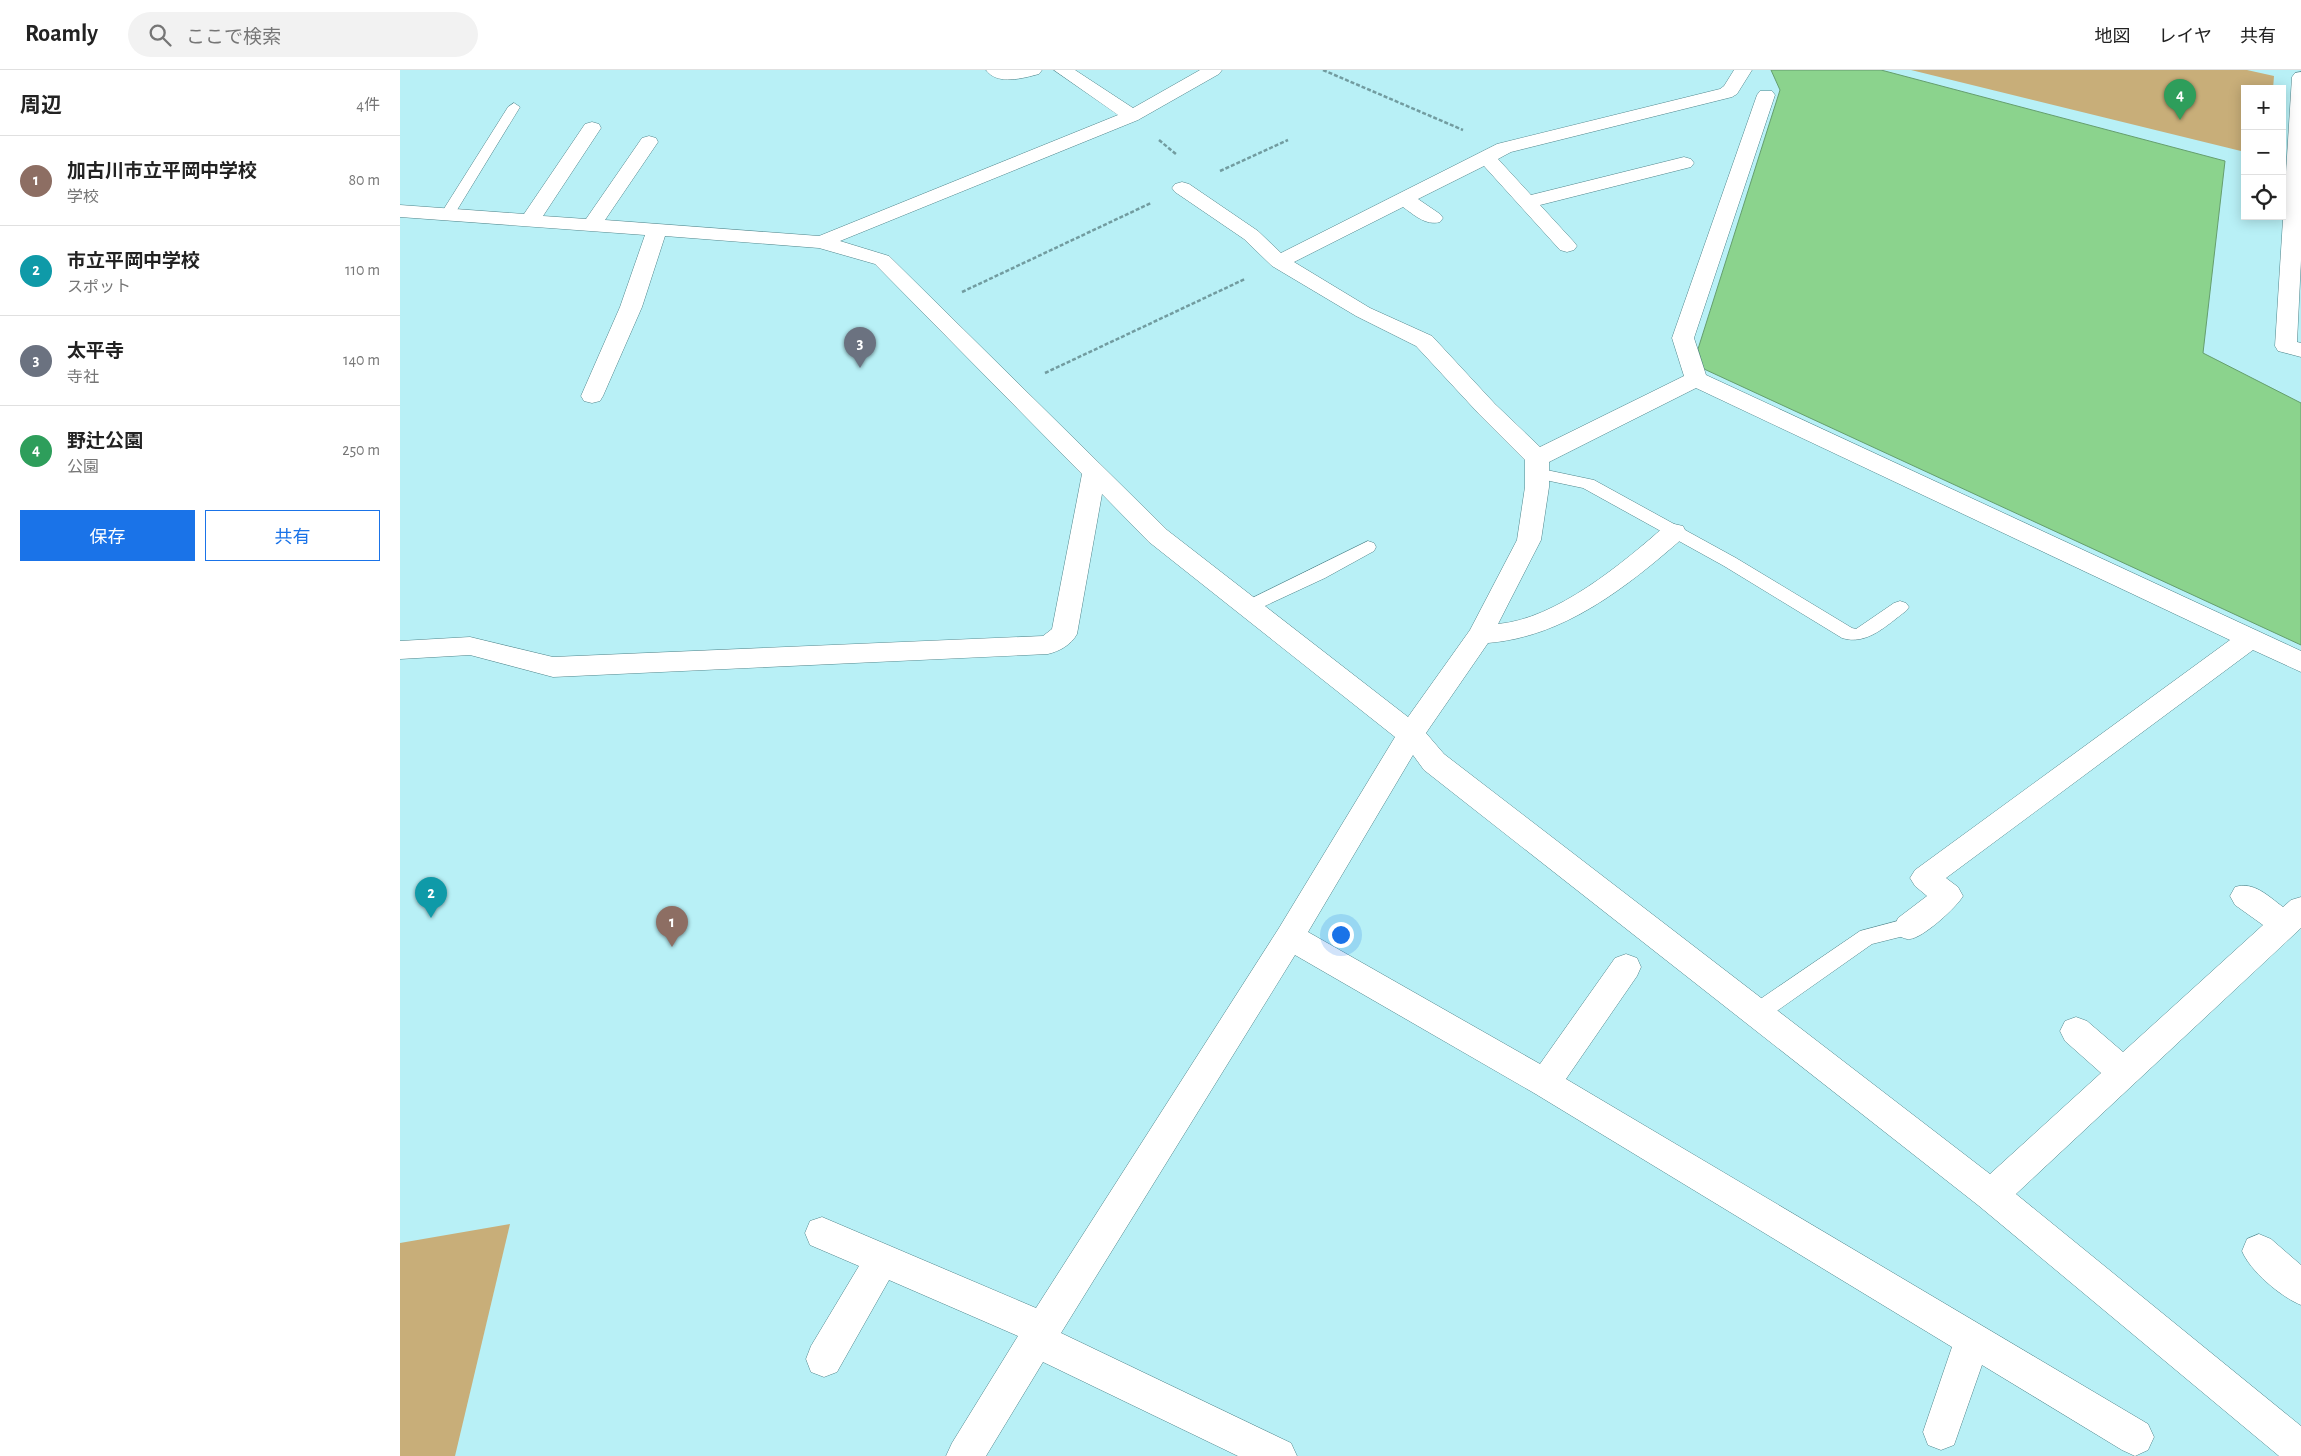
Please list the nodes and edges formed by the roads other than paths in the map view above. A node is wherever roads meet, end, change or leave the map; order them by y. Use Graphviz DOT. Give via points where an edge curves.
graph roads {
  1 [pos="995,70"];
  2 [pos="1033,70"];
  3 [pos="1063,70"];
  4 [pos="1214,70"];
  5 [pos="1743,70"];
  6 [pos="2301,77"];
  7 [pos="1766,95"];
  8 [pos="514,107"];
  9 [pos="1132,116"];
  10 [pos="592,128"];
  11 [pos="2300,139"];
  12 [pos="649,142"];
  13 [pos="1486,157"];
  14 [pos="1684,163"];
  15 [pos="1182,188"];
  16 [pos="1404,199"];
  17 [pos="1527,202"];
  18 [pos="400,211"];
  19 [pos="447,215"];
  20 [pos="1433,218"];
  21 [pos="529,221"];
  22 [pos="592,225"];
  23 [pos="657,230"];
  24 [pos="821,242"];
  25 [pos="1567,246"];
  26 [pos="2296,252"];
  27 [pos="1279,262"];
  28 [pos="2301,350"];
  29 [pos="1696,379"];
  30 [pos="592,396"];
  31 [pos="1537,465"];
  32 [pos="1094,472"];
  33 [pos="1674,532"];
  34 [pos="1368,547"];
  35 [pos="1900,607"];
  36 [pos="1248,608"];
  37 [pos="1480,635"];
  38 [pos="2251,638"];
  39 [pos="400,650"];
  40 [pos="2301,662"];
  41 [pos="1411,734"];
  42 [pos="2245,896"];
  43 [pos="2293,917"];
  44 [pos="1909,927"];
  45 [pos="1290,938"];
  46 [pos="1626,967"];
  47 [pos="1757,1013"];
  48 [pos="2076,1031"];
  49 [pos="2123,1072"];
  50 [pos="1545,1083"];
  51 [pos="1991,1195"];
  52 [pos="822,1233"];
  53 [pos="2259,1251"];
  54 [pos="882,1259"];
  55 [pos="2301,1288"];
  56 [pos="1040,1334"];
  57 [pos="1972,1341"];
  58 [pos="824,1359"];
  59 [pos="1941,1432"];
  60 [pos="2135,1437"];
  61 [pos="2301,1450"];
  62 [pos="966,1456"];
  63 [pos="1278,1456"];
  1 -- 2 [label="street" via="1009,74"];
  3 -- 9 [label="street"];
  4 -- 9 [label="street"];
  5 -- 13 [label="street" via="1726,93 1504,148"];
  6 -- 11 [label="street"];
  7 -- 29 [label="street" via="1683,338"];
  8 -- 19 [label="lane"];
  9 -- 24 [label="street"];
  10 -- 21 [label="street"];
  11 -- 26 [label="street"];
  12 -- 22 [label="street"];
  13 -- 16 [label="street"];
  13 -- 17 [label="street"];
  14 -- 17 [label="street"];
  15 -- 27 [label="street" via="1251,235"];
  16 -- 20 [label="street"];
  16 -- 27 [label="street"];
  17 -- 25 [label="street"];
  18 -- 19 [label="street"];
  19 -- 21 [label="street"];
  21 -- 22 [label="street"];
  22 -- 23 [label="street"];
  23 -- 24 [label="street"];
  23 -- 30 [label="street" via="631,307"];
  24 -- 32 [label="street" via="882,260"];
  26 -- 28 [label="street" via="2286,346"];
  27 -- 31 [label="street" via="1362,312 1424,341"];
  29 -- 31 [label="street"];
  29 -- 38 [label="street"];
  31 -- 33 [label="lane" via="1588,484"];
  31 -- 37 [label="street" via="1529,540"];
  32 -- 36 [label="street" via="1158,536"];
  32 -- 39 [label="street" via="1064,634 1048,645 553,667 470,646"];
  33 -- 35 [label="lane" via="1848,634 1862,633"];
  33 -- 37 [label="street" via="1644,558 1582,601 1520,630"];
  34 -- 36 [label="lane"];
  36 -- 41 [label="street"];
  37 -- 41 [label="street"];
  38 -- 40 [label="street"];
  38 -- 44 [label="street" via="1926,878 1948,896"];
  41 -- 45 [label="street"];
  41 -- 47 [label="street" via="1434,762"];
  42 -- 43 [label="street"];
  43 -- 49 [label="street"];
  44 -- 47 [label="lane" via="1867,937"];
  45 -- 50 [label="street"];
  45 -- 56 [label="street"];
  46 -- 50 [label="street"];
  47 -- 51 [label="street"];
  48 -- 49 [label="street"];
  49 -- 51 [label="street"];
  50 -- 57 [label="street"];
  51 -- 61 [label="street"];
  52 -- 54 [label="street"];
  53 -- 55 [label="street"];
  54 -- 56 [label="street"];
  54 -- 58 [label="street"];
  56 -- 62 [label="street"];
  56 -- 63 [label="street"];
  57 -- 59 [label="street"];
  57 -- 60 [label="street"];
}
